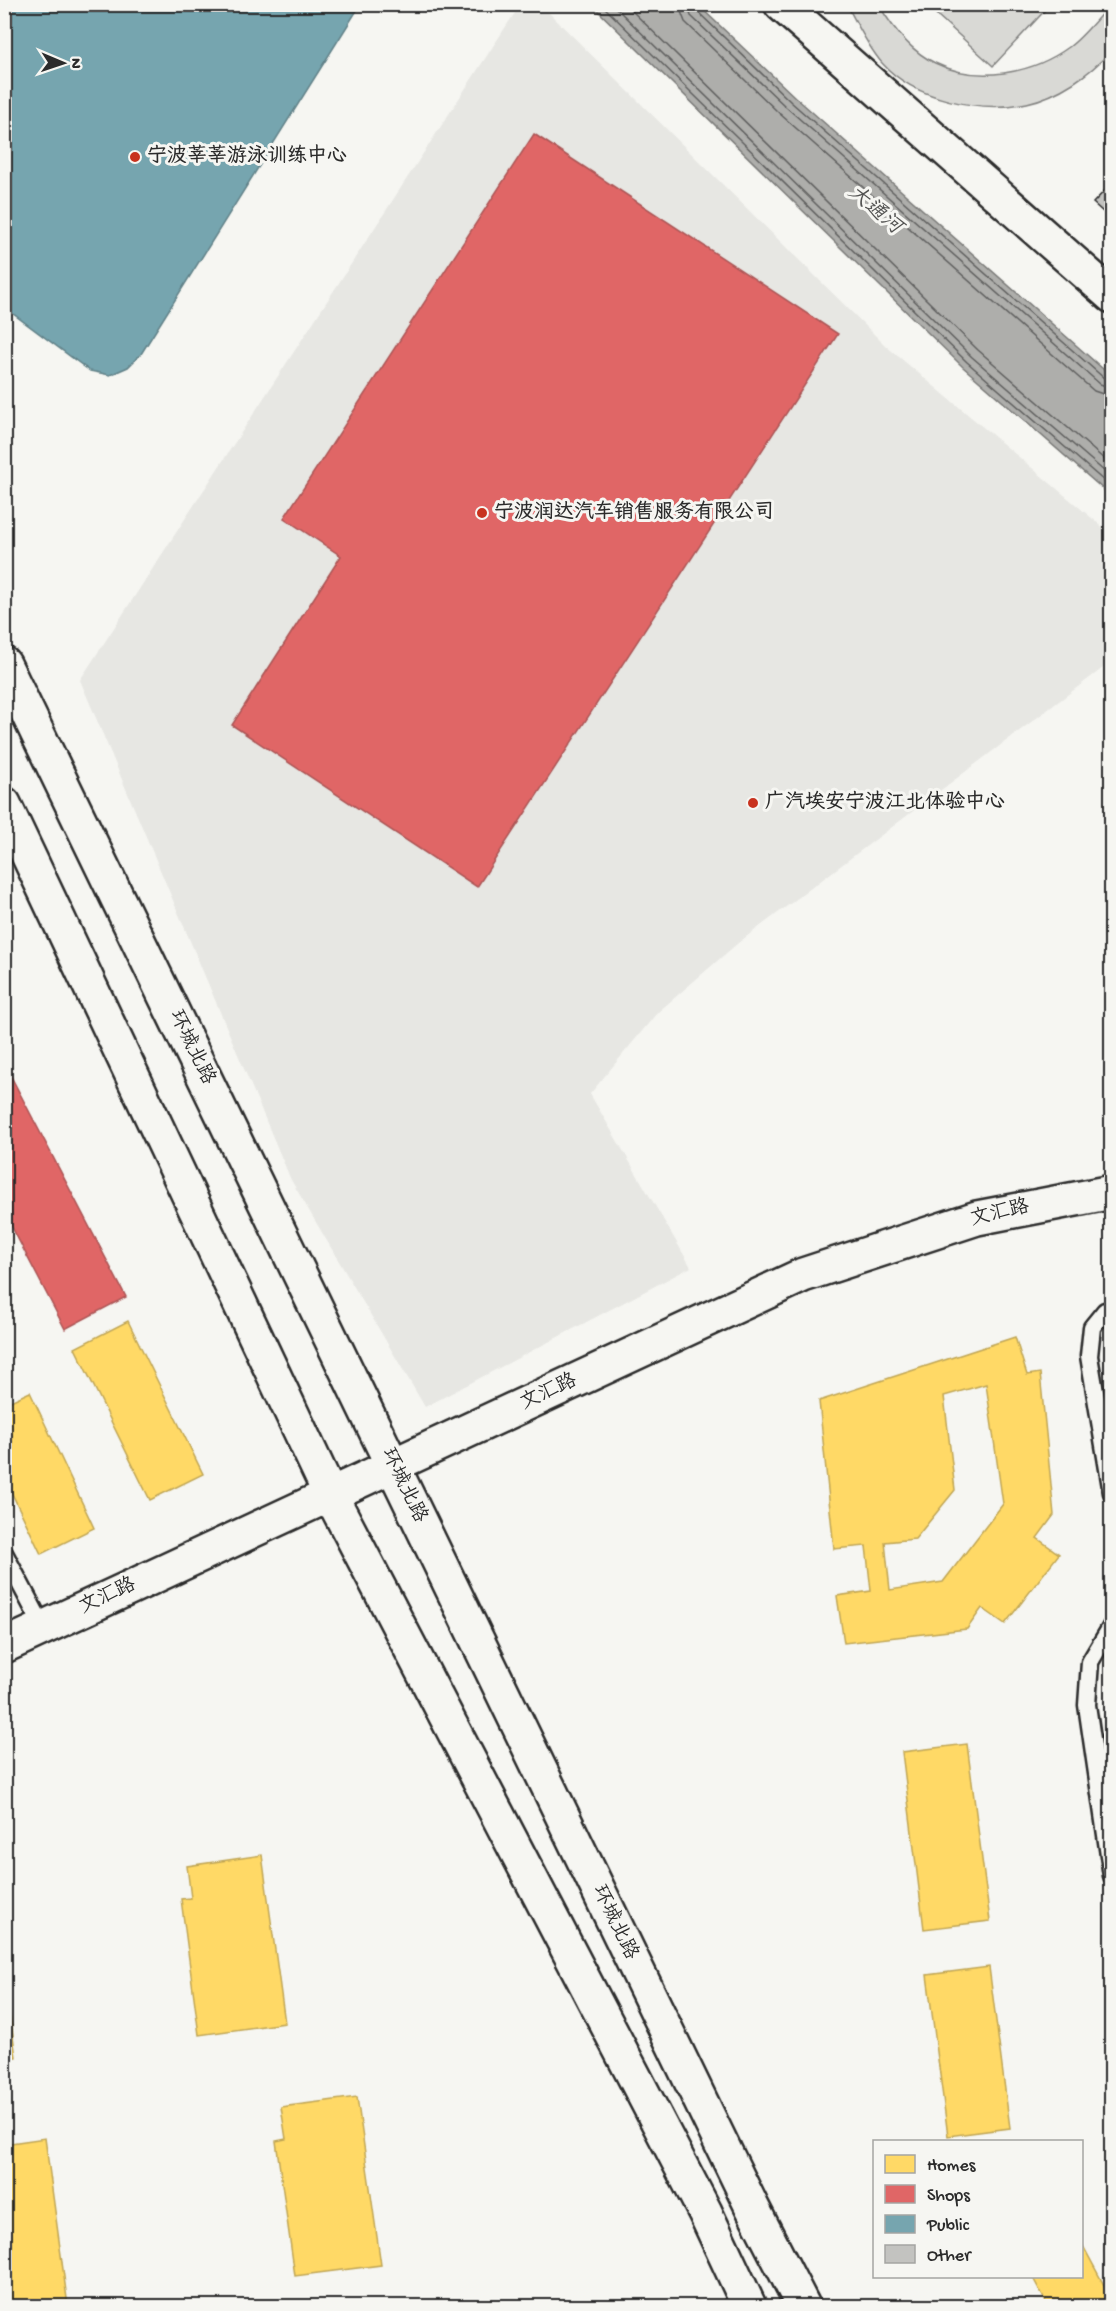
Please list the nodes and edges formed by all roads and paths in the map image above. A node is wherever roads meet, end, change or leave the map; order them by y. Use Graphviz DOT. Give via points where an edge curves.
graph roads {
  1 [pos="781,4"];
  2 [pos="1112,296"];
  3 [pos="4,664"];
  4 [pos="4,804"];
  5 [pos="1112,1192"];
  6 [pos="1112,1311"];
  7 [pos="393,1466"];
  8 [pos="1112,1492"];
  9 [pos="330,1494"];
  10 [pos="4,1553"];
  11 [pos="1112,1625"];
  12 [pos="43,1627"];
  13 [pos="4,1646"];
  14 [pos="1112,1876"];
  15 [pos="749,2307"];
  16 [pos="803,2307"];
  1 -- 2 [label="main road"];
  3 -- 7 [label="main road, 环城北路"];
  4 -- 9 [label="main road"];
  5 -- 7 [label="main road, 文汇路" via="977,1218 803,1275"];
  6 -- 8 [label="lane" via="1105,1311 1092,1327 1089,1356"];
  7 -- 9 [label="main road, 文汇路"];
  7 -- 16 [label="main road, 环城北路"];
  9 -- 12 [label="main road, 文汇路"];
  9 -- 15 [label="main road" via="705,2212"];
  10 -- 12 [label="lane"];
  11 -- 14 [label="lane" via="1090,1662 1087,1705"];
  12 -- 13 [label="main road, 文汇路"];
}
